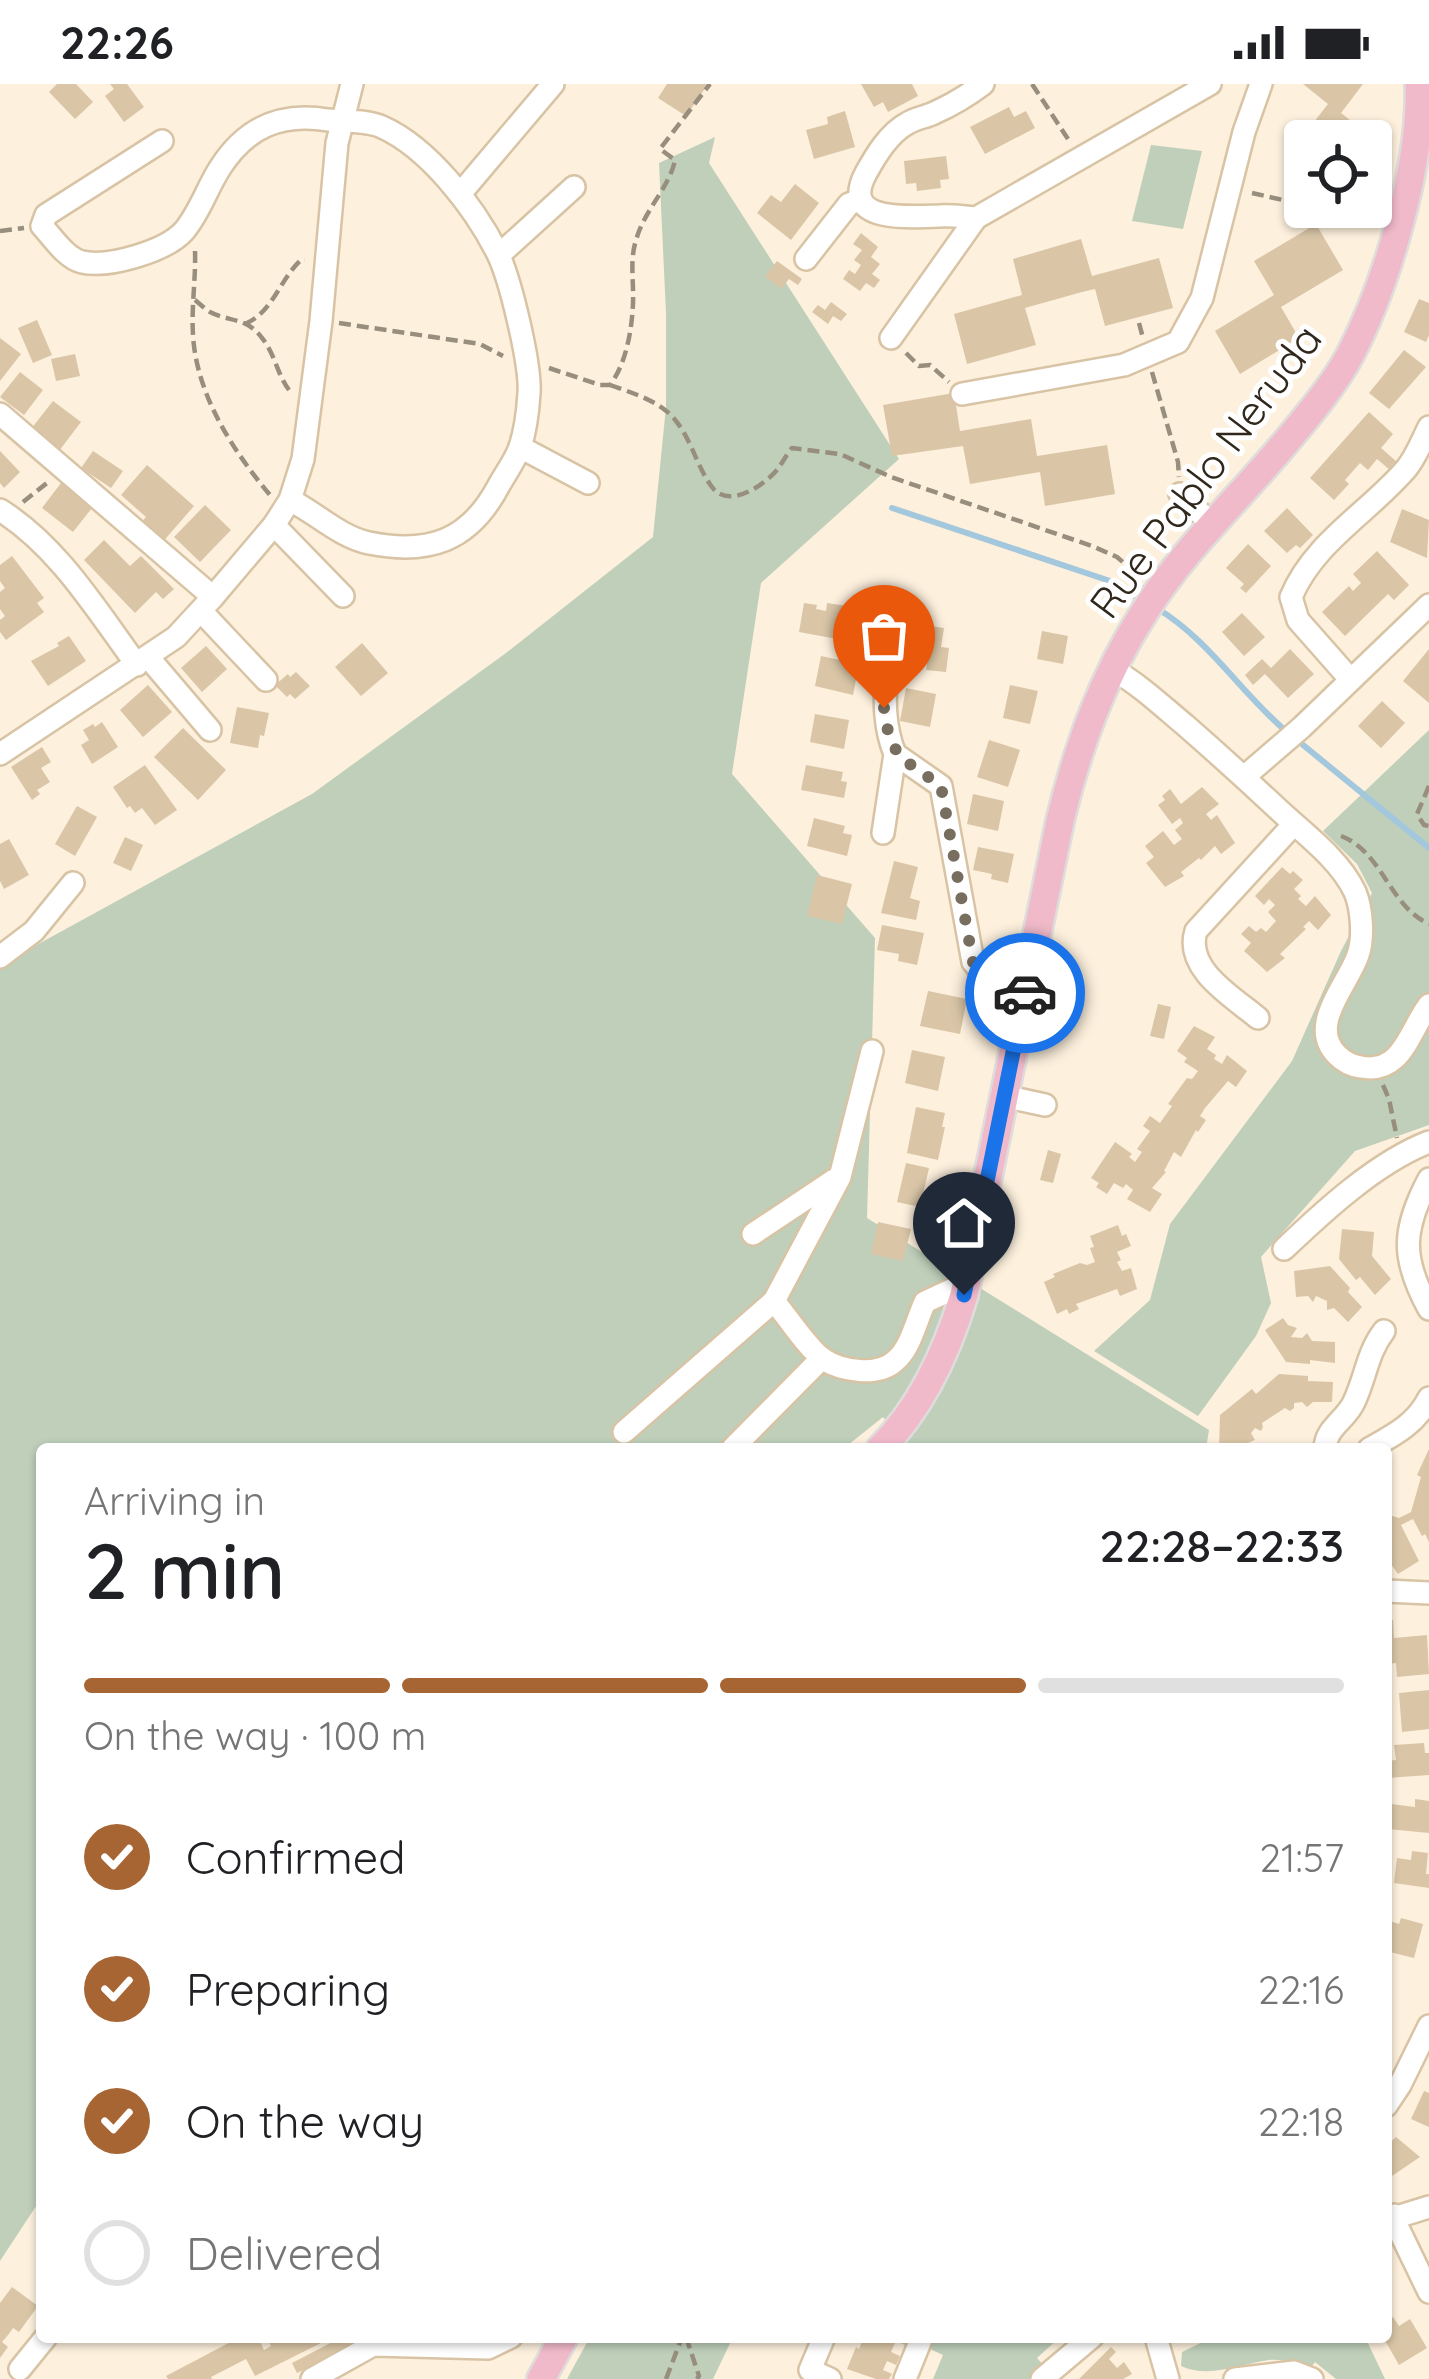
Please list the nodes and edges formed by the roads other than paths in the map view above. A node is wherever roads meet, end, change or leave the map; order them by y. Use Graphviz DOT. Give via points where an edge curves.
graph roads {
  1 [pos="352,84"];
  2 [pos="553,84"];
  3 [pos="982,84"];
  4 [pos="1210,84"];
  5 [pos="1261,84"];
  6 [pos="1419,84"];
  7 [pos="341,122"];
  8 [pos="162,141"];
  9 [pos="574,187"];
  10 [pos="460,194"];
  11 [pos="860,200"];
  12 [pos="976,218"];
  13 [pos="499,255"];
  14 [pos="806,259"];
  15 [pos="891,338"];
  16 [pos="962,394"];
  17 [pos="0,414"];
  18 [pos="1429,427"];
  19 [pos="520,447"];
  20 [pos="588,483"];
  21 [pos="1180,494"];
  22 [pos="11,506"];
  23 [pos="282,511"];
  24 [pos="1212,524"];
  25 [pos="343,596"];
  26 [pos="207,604"];
  27 [pos="1429,605"];
  28 [pos="142,661"];
  29 [pos="886,666"];
  30 [pos="1112,669"];
  31 [pos="1350,679"];
  32 [pos="266,680"];
  33 [pos="210,730"];
  34 [pos="0,754"];
  35 [pos="895,754"];
  36 [pos="1244,777"];
  37 [pos="1300,829"];
  38 [pos="883,832"];
  39 [pos="73,883"];
  40 [pos="0,957"];
  41 [pos="1026,988"];
  42 [pos="1429,1005"];
  43 [pos="1258,1018"];
  44 [pos="872,1051"];
  45 [pos="1004,1096"];
  46 [pos="1045,1105"];
  47 [pos="1429,1142"];
  48 [pos="840,1177"];
  49 [pos="1429,1179"];
  50 [pos="753,1234"];
  51 [pos="1284,1249"];
  52 [pos="966,1283"];
  53 [pos="774,1300"];
  54 [pos="1429,1309"];
  55 [pos="1384,1331"];
  56 [pos="822,1358"];
  57 [pos="1429,1398"];
  58 [pos="624,1432"];
  59 [pos="738,1443"];
  60 [pos="886,1443"];
  61 [pos="1324,1443"];
  62 [pos="1380,1443"];
  63 [pos="1392,1591"];
  64 [pos="1429,1593"];
  65 [pos="1429,2026"];
  66 [pos="1392,2097"];
  67 [pos="1429,2207"];
  68 [pos="1392,2217"];
  69 [pos="1392,2220"];
  70 [pos="1429,2292"];
  71 [pos="41,2343"];
  72 [pos="498,2343"];
  73 [pos="561,2343"];
  74 [pos="821,2343"];
  75 [pos="919,2343"];
  76 [pos="1086,2343"];
  77 [pos="1160,2343"];
  78 [pos="20,2369"];
  79 [pos="1049,2377"];
  80 [pos="312,2379"];
  81 [pos="541,2379"];
  82 [pos="830,2379"];
  83 [pos="904,2379"];
  84 [pos="1168,2379"];
  85 [pos="1235,2379"];
  86 [pos="1312,2379"];
  1 -- 7 [label="street"];
  2 -- 10 [label="street"];
  3 -- 11 [label="street" via="889,139 859,187"];
  4 -- 12 [label="street"];
  5 -- 16 [label="street" via="1202,298 1178,342 1124,365"];
  6 -- 24 [label="main road, Rue Pablo Neruda" via="1408,190 1349,358"];
  7 -- 8 [label="street" via="289,117 248,136 192,220 161,248 80,262 42,226 46,215"];
  7 -- 10 [label="street" via="379,125 423,154"];
  7 -- 23 [label="street" via="303,459"];
  9 -- 13 [label="street"];
  10 -- 13 [label="street"];
  11 -- 12 [label="street" via="882,214"];
  11 -- 14 [label="street"];
  12 -- 15 [label="street"];
  13 -- 19 [label="street" via="529,391"];
  17 -- 26 [label="street"];
  18 -- 31 [label="street" via="1408,466 1326,544 1291,597 1298,620"];
  19 -- 20 [label="street"];
  19 -- 23 [label="street" via="489,505 452,538 366,542 311,511"];
  21 -- 24 [label="street"];
  22 -- 28 [label="street"];
  23 -- 25 [label="street"];
  23 -- 26 [label="street"];
  24 -- 30 [label="main road, Rue Pablo Neruda" via="1150,603"];
  26 -- 28 [label="street"];
  26 -- 32 [label="street"];
  27 -- 31 [label="street"];
  28 -- 33 [label="street"];
  28 -- 34 [label="street"];
  29 -- 35 [label="street" via="884,708"];
  30 -- 36 [label="street"];
  30 -- 41 [label="main road, Rue Pablo Neruda" via="1075,760"];
  31 -- 36 [label="street"];
  35 -- 38 [label="street"];
  35 -- 41 [label="street" via="941,786 973,962 985,976"];
  36 -- 37 [label="street"];
  37 -- 42 [label="street" via="1356,894 1359,952 1325,1022 1335,1053 1366,1069 1388,1066"];
  37 -- 43 [label="street" via="1193,940 1198,963"];
  39 -- 40 [label="street" via="34,932"];
  41 -- 45 [label="main road, Rue Pablo Neruda"];
  44 -- 48 [label="street"];
  45 -- 46 [label="street"];
  45 -- 52 [label="main road, Rue Pablo Neruda"];
  47 -- 51 [label="street"];
  48 -- 50 [label="street"];
  48 -- 53 [label="street"];
  49 -- 54 [label="street" via="1409,1224 1408,1252"];
  52 -- 56 [label="street" via="925,1302 891,1365 869,1371"];
  52 -- 60 [label="main road, Rue Pablo Neruda" via="951,1340"];
  53 -- 56 [label="street"];
  53 -- 58 [label="street"];
  55 -- 61 [label="street" via="1354,1402"];
  56 -- 59 [label="street"];
  57 -- 62 [label="street" via="1407,1427"];
  63 -- 64 [label="street"];
  65 -- 66 [label="street"];
  67 -- 68 [label="street"];
  69 -- 70 [label="street"];
  71 -- 78 [label="street"];
  72 -- 80 [label="street" via="373,2344"];
  73 -- 81 [label="main road"];
  74 -- 82 [label="street" via="809,2370"];
  75 -- 83 [label="street"];
  76 -- 79 [label="street"];
  77 -- 84 [label="street"];
  85 -- 86 [label="street" via="1294,2372"];
}
